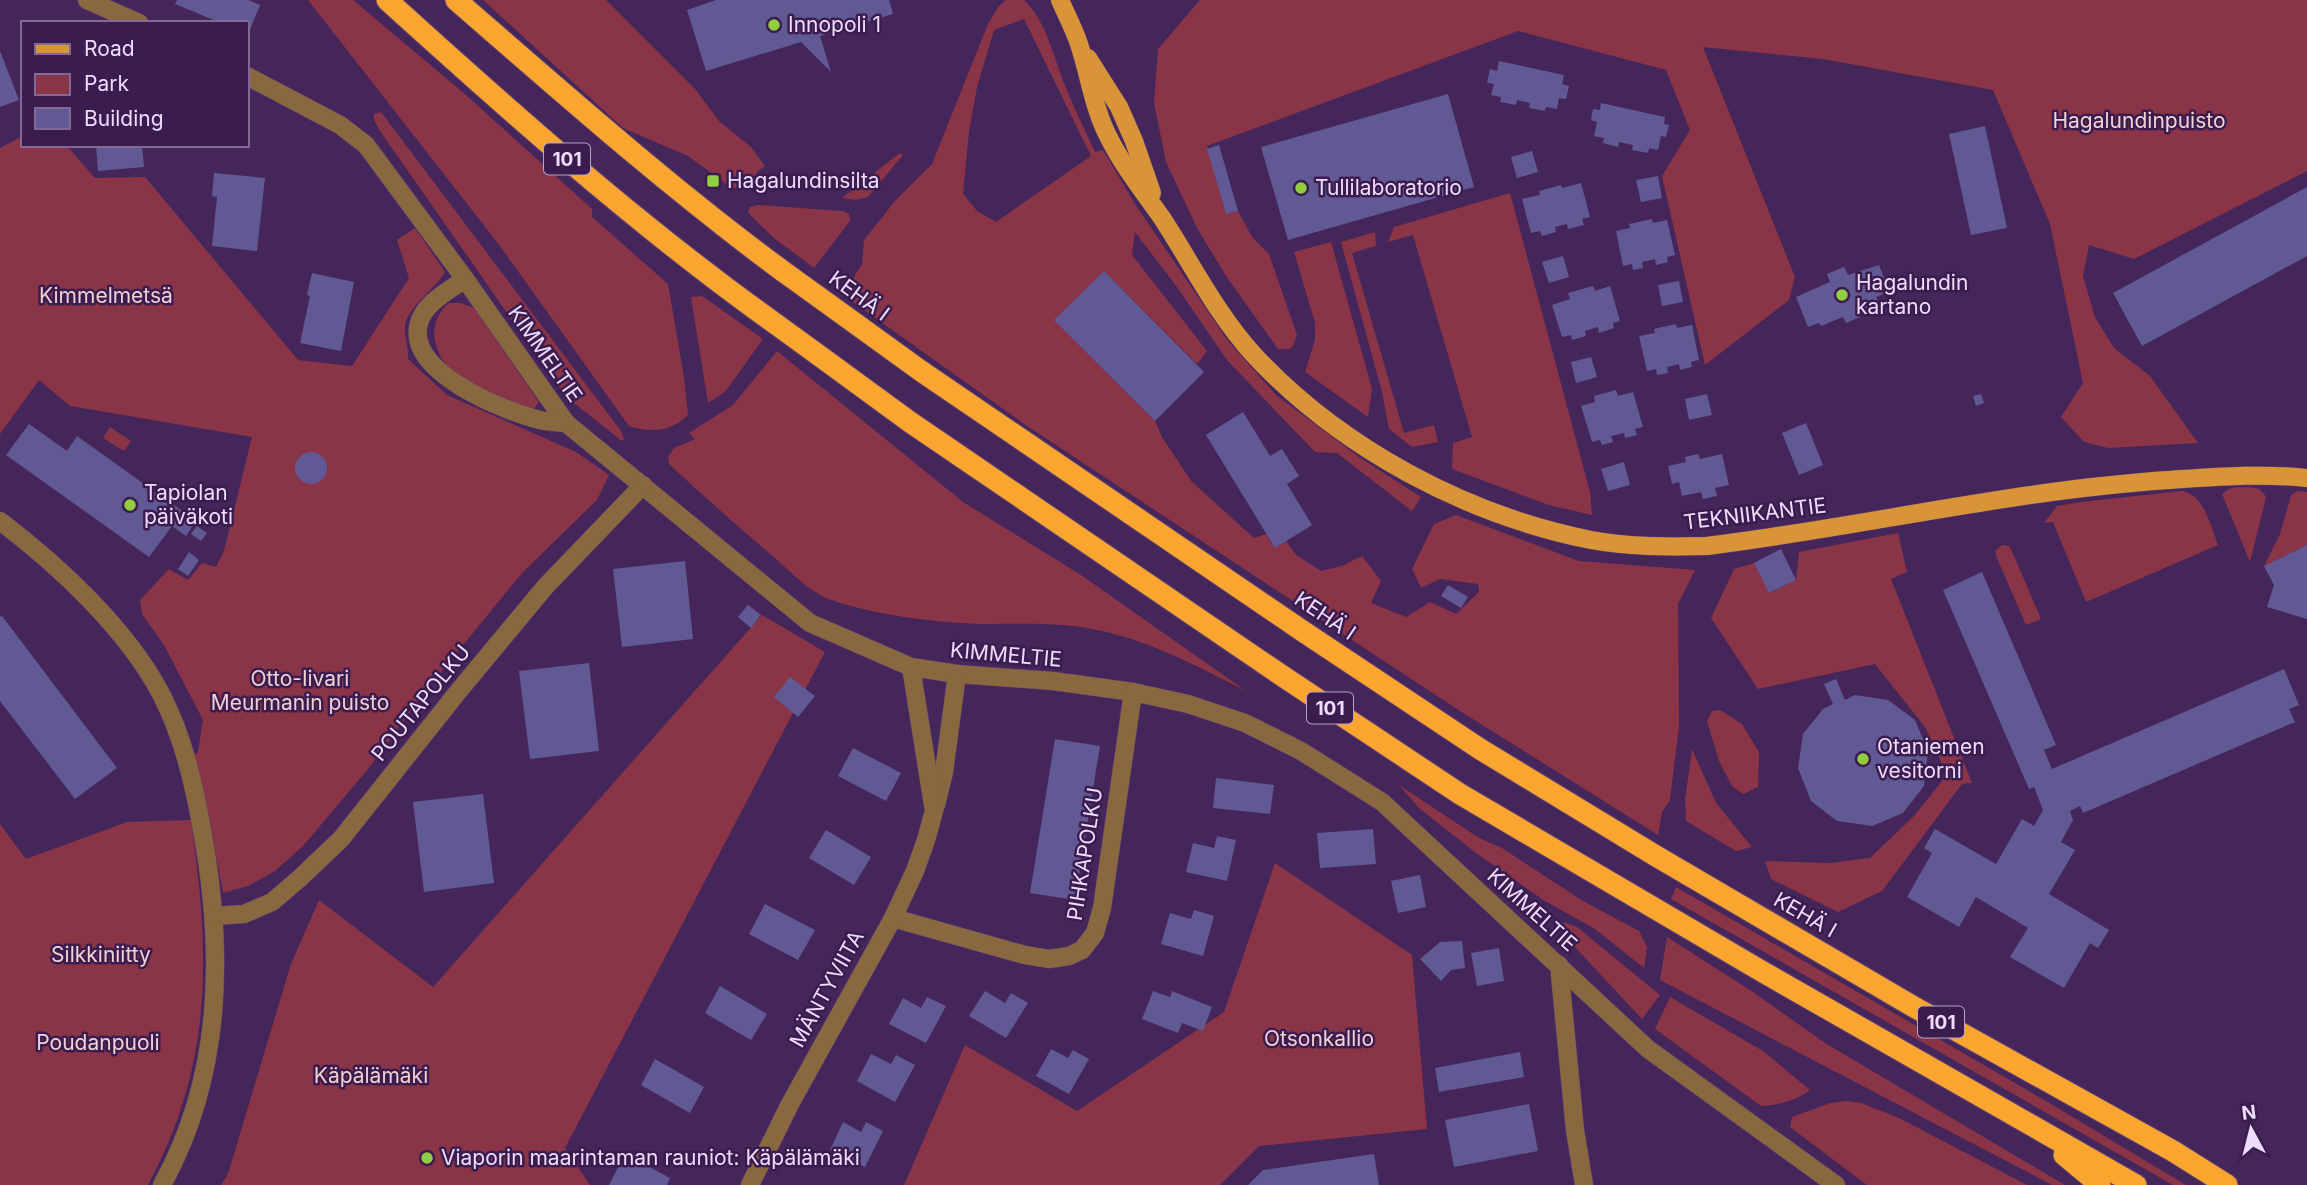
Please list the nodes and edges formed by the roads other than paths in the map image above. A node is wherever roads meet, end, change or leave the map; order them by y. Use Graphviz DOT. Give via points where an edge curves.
graph roads {
  1 [pos="87,0"];
  2 [pos="387,0"];
  3 [pos="456,0"];
  4 [pos="1060,0"];
  5 [pos="134,21"];
  6 [pos="248,77"];
  7 [pos="465,279"];
  8 [pos="566,423"];
  9 [pos="2307,478"];
  10 [pos="643,485"];
  11 [pos="0,521"];
  12 [pos="911,667"];
  13 [pos="957,674"];
  14 [pos="1133,692"];
  15 [pos="934,811"];
  16 [pos="214,916"];
  17 [pos="893,918"];
  18 [pos="1559,965"];
  19 [pos="2025,1122"];
  20 [pos="162,1185"];
  21 [pos="750,1185"];
  22 [pos="1584,1185"];
  23 [pos="1836,1185"];
  24 [pos="2100,1185"];
  25 [pos="2136,1185"];
  26 [pos="2227,1185"];
  1 -- 5 [label="street"];
  2 -- 19 [label="highway, 101, bridge" via="601,187 755,309 910,422 1460,793"];
  3 -- 26 [label="highway, KEHÄ I / 101, bridge" via="614,136 784,272 921,371 1293,624 1480,749 1656,856"];
  4 -- 9 [label="main road, TEKNIIKANTIE" via="1079,43 1107,134 1198,279 1252,353 1282,383 1373,452 1494,513 1592,540 1707,546 2109,485 2228,476"];
  6 -- 7 [label="street, KIMMELTIE" via="340,125 366,145"];
  7 -- 8 [label="street, KIMMELTIE"];
  7 -- 8 [label="street" via="422,314 418,335 427,356 454,384 540,420"];
  8 -- 10 [label="street, KIMMELTIE"];
  10 -- 12 [label="street, KIMMELTIE" via="810,623"];
  10 -- 16 [label="street, POUTAPOLKU" via="545,587 341,839 272,902 244,914"];
  11 -- 16 [label="street" via="108,619 160,693 194,787"];
  12 -- 13 [label="street, KIMMELTIE"];
  12 -- 15 [label="street, MÄNTYVIITA"];
  13 -- 14 [label="street, KIMMELTIE"];
  13 -- 15 [label="street, MÄNTYVIITA"];
  14 -- 17 [label="street, PIHKAPOLKU" via="1102,908 1095,933 1082,950 1069,956 1039,958"];
  14 -- 18 [label="street, KIMMELTIE" via="1245,723 1301,751 1382,802"];
  15 -- 17 [label="street, MÄNTYVIITA" via="915,871"];
  16 -- 20 [label="street" via="215,997 207,1065 185,1138"];
  17 -- 21 [label="street, MÄNTYVIITA"];
  18 -- 22 [label="street" via="1574,1129"];
  18 -- 23 [label="street, KIMMELTIE" via="1648,1049"];
  19 -- 24 [label="highway"];
  19 -- 25 [label="highway, 101"];
}
